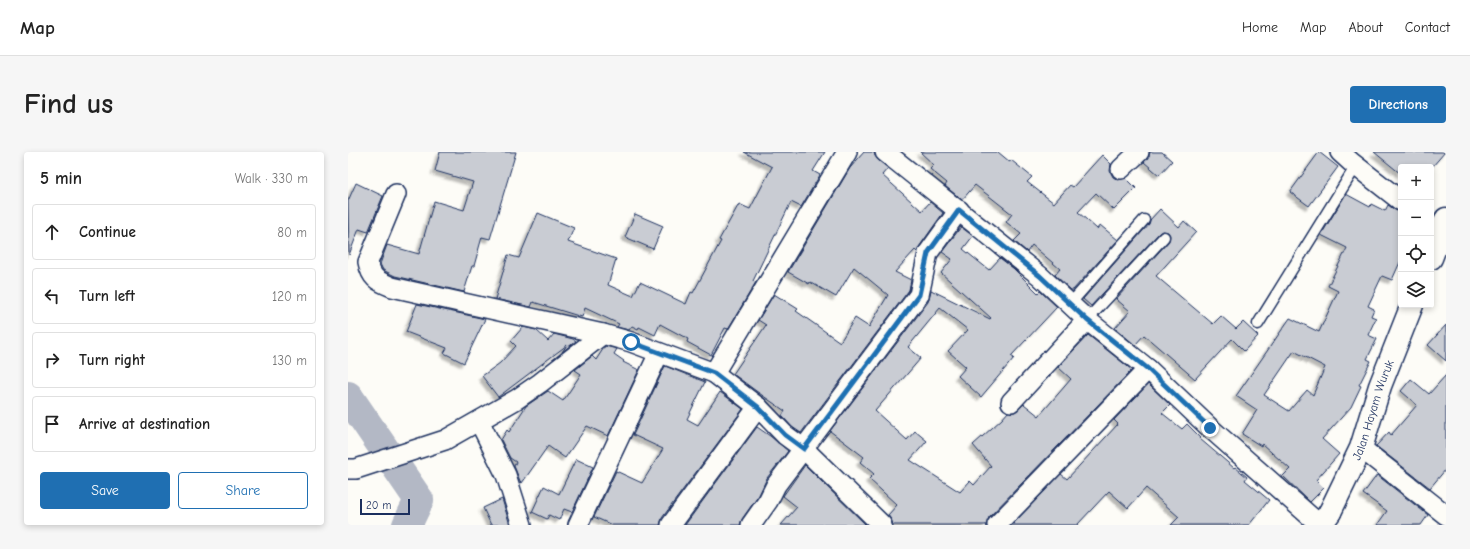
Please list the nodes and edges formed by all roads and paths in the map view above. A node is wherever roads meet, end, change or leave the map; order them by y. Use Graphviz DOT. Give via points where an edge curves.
graph roads {
  1 [pos="847,152"];
  2 [pos="1139,152"];
  3 [pos="1340,152"];
  4 [pos="893,154"];
  5 [pos="1356,166"];
  6 [pos="1121,169"];
  7 [pos="396,194"];
  8 [pos="1400,200"];
  9 [pos="959,210"];
  10 [pos="1144,220"];
  11 [pos="1441,228"];
  12 [pos="1164,237"];
  13 [pos="1434,249"];
  14 [pos="1070,304"];
  15 [pos="1411,308"];
  16 [pos="1087,320"];
  17 [pos="1258,324"];
  18 [pos="603,334"];
  19 [pos="659,353"];
  20 [pos="1148,369"];
  21 [pos="714,373"];
  22 [pos="1011,402"];
  23 [pos="758,407"];
  24 [pos="478,421"];
  25 [pos="1360,448"];
  26 [pos="804,449"];
  27 [pos="352,469"];
  28 [pos="1446,515"];
  29 [pos="1324,521"];
  30 [pos="522,525"];
  31 [pos="578,525"];
  32 [pos="671,525"];
  33 [pos="751,525"];
  34 [pos="882,525"];
  35 [pos="997,525"];
  1 -- 21 [label="street"];
  2 -- 6 [label="street"];
  3 -- 5 [label="street"];
  4 -- 9 [label="street"];
  5 -- 8 [label="street"];
  5 -- 17 [label="lane"];
  7 -- 18 [label="street" via="368,262 370,272 381,283 498,312"];
  9 -- 14 [label="street"];
  9 -- 26 [label="street" via="928,253 919,295"];
  10 -- 14 [label="lane"];
  11 -- 13 [label="main road"];
  12 -- 16 [label="lane"];
  14 -- 16 [label="street"];
  15 -- 25 [label="main road, Jalan Hayam Wuruk" via="1380,386"];
  16 -- 20 [label="street"];
  16 -- 22 [label="street"];
  18 -- 19 [label="street"];
  18 -- 24 [label="street" via="540,383"];
  19 -- 21 [label="street"];
  19 -- 31 [label="street"];
  20 -- 29 [label="street" via="1210,428"];
  20 -- 35 [label="street"];
  21 -- 23 [label="street"];
  23 -- 26 [label="street" via="785,435"];
  23 -- 32 [label="street"];
  24 -- 27 [label="street" via="445,440"];
  24 -- 30 [label="street" via="506,475"];
  25 -- 28 [label="street"];
  25 -- 29 [label="main road, Jalan Hayam Wuruk"];
  26 -- 33 [label="street" via="776,485"];
  26 -- 34 [label="street"];
}
